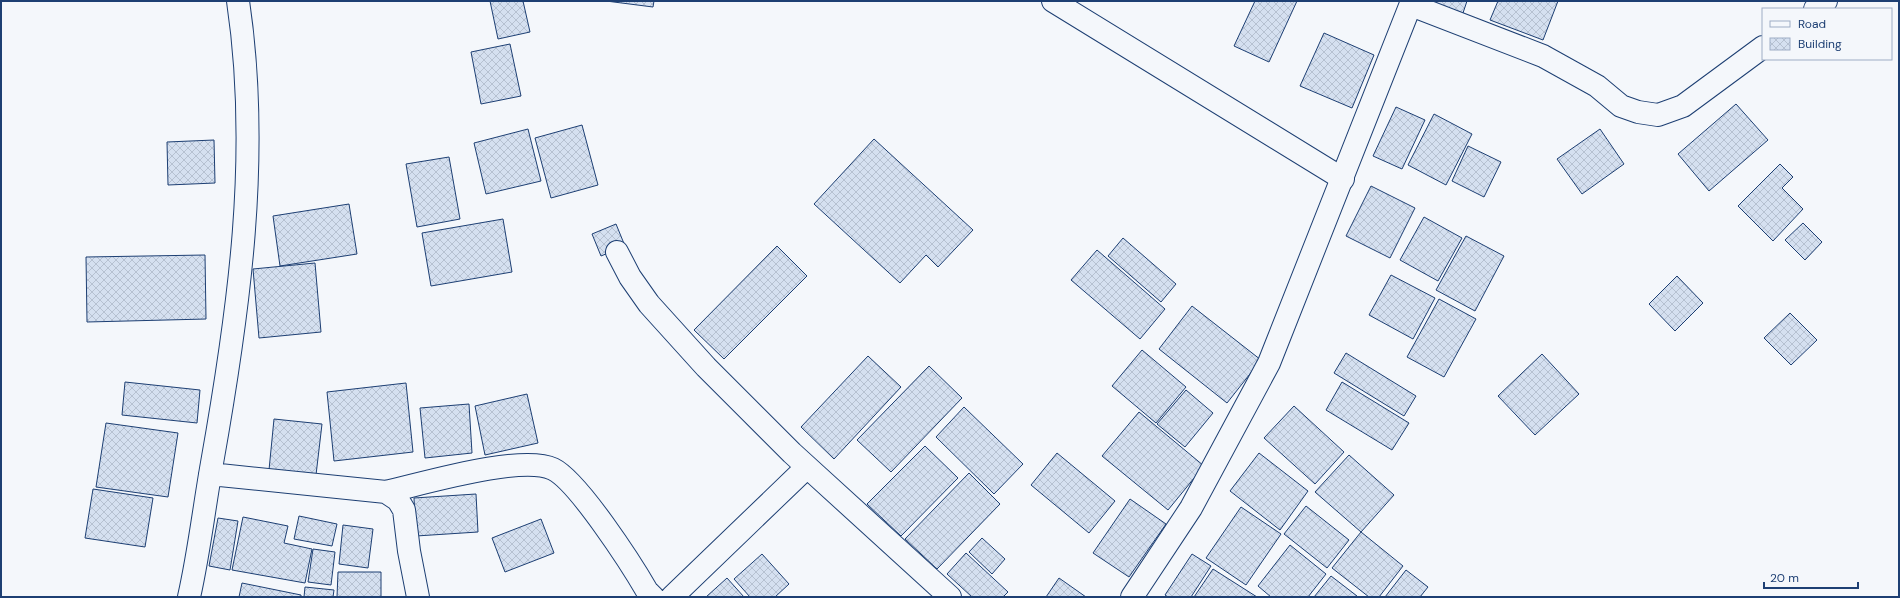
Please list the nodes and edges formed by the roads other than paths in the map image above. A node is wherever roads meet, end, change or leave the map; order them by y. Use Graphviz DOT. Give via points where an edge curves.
graph roads {
  1 [pos="238,1"];
  2 [pos="1053,1"];
  3 [pos="1826,1"];
  4 [pos="1411,3"];
  5 [pos="1816,8"];
  6 [pos="1762,48"];
  7 [pos="1343,179"];
  8 [pos="617,252"];
  9 [pos="807,467"];
  10 [pos="210,474"];
  11 [pos="386,492"];
  12 [pos="189,597"];
  13 [pos="418,597"];
  14 [pos="653,597"];
  15 [pos="672,597"];
  16 [pos="950,597"];
  17 [pos="1132,597"];
  1 -- 10 [label="street" via="246,50 245,229 228,370"];
  2 -- 7 [label="street"];
  3 -- 5 [label="street"];
  4 -- 6 [label="street" via="1543,56 1596,86 1622,106 1658,115 1683,106"];
  4 -- 7 [label="street"];
  7 -- 17 [label="street" via="1269,363 1191,508"];
  8 -- 9 [label="street" via="649,304 706,367"];
  9 -- 15 [label="street"];
  9 -- 16 [label="street"];
  10 -- 11 [label="street"];
  10 -- 12 [label="street"];
  11 -- 13 [label="street" via="398,500 404,510"];
  11 -- 14 [label="street" via="500,466 534,465 553,469 584,499"];
}
